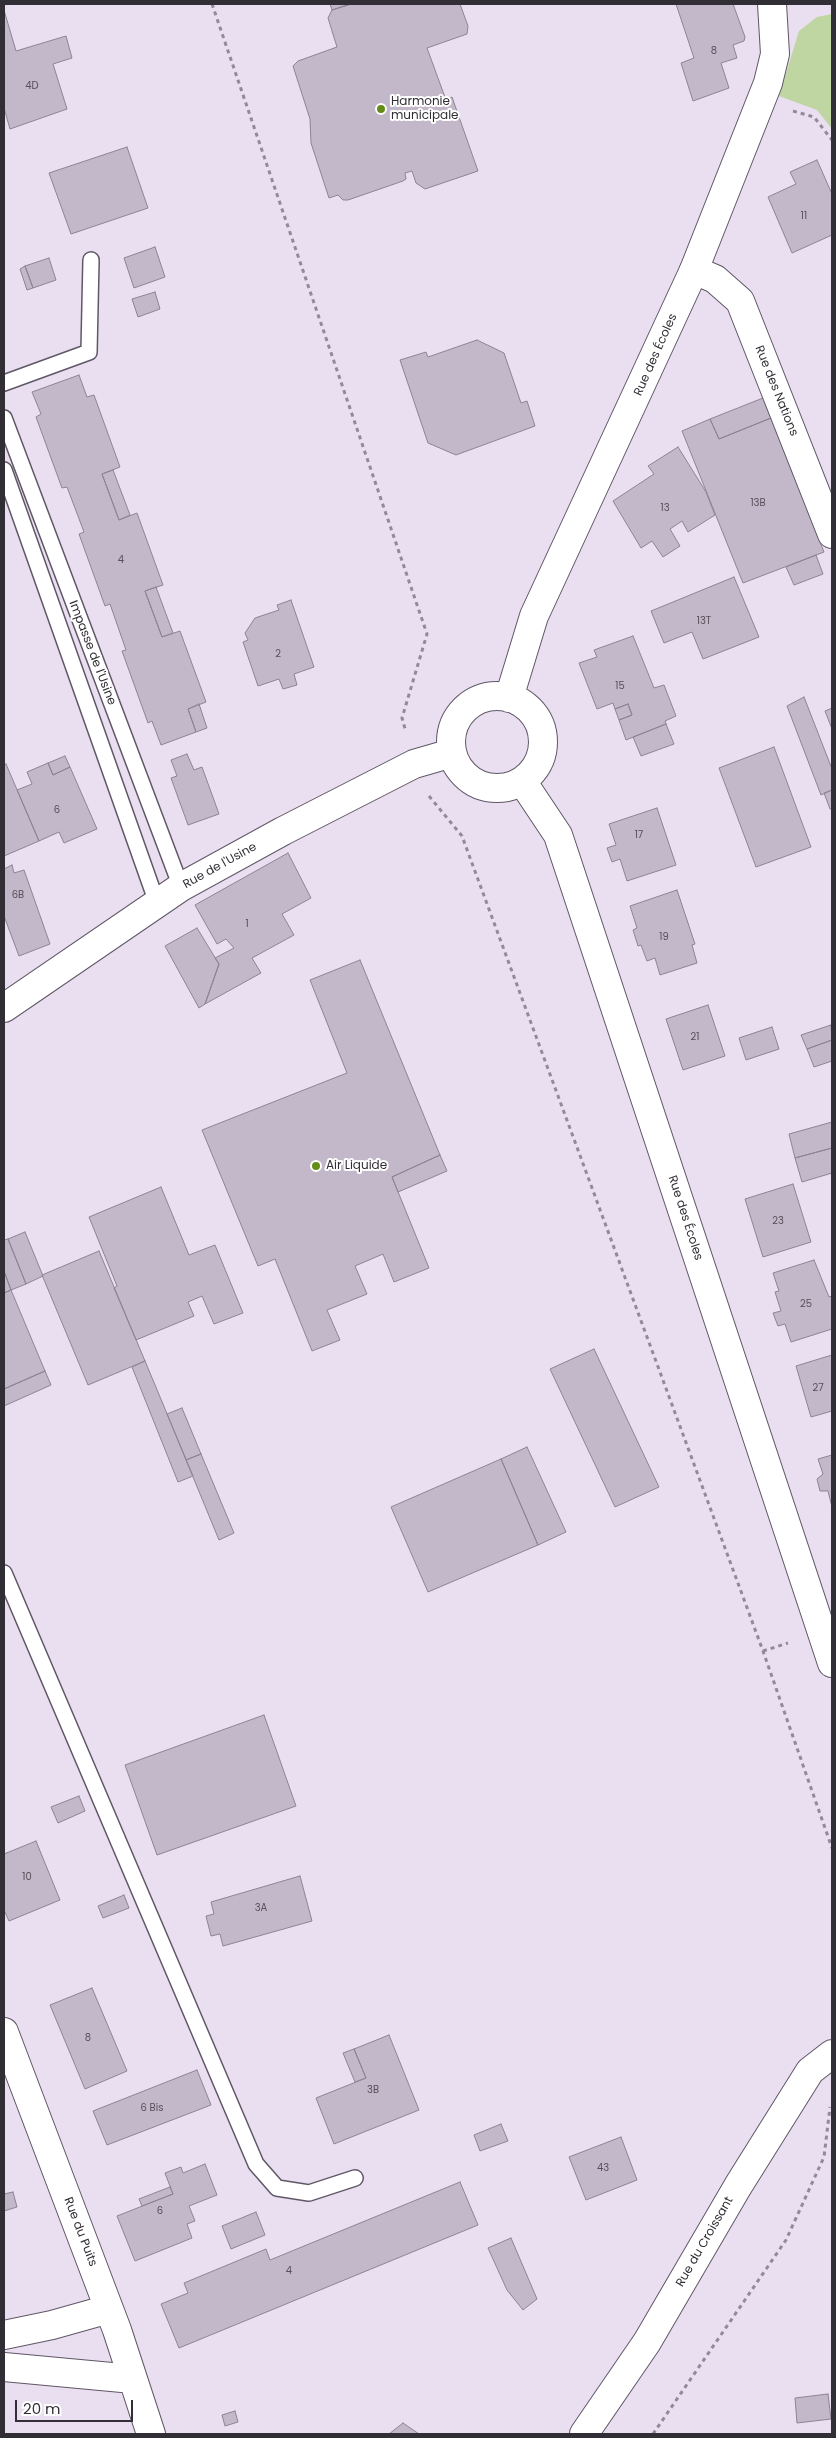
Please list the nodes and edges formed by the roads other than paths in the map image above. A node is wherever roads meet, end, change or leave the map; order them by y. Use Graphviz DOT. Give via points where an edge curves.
graph roads {
  1 [pos="772,4"];
  2 [pos="91,260"];
  3 [pos="694,270"];
  4 [pos="4,383"];
  5 [pos="4,418"];
  6 [pos="4,470"];
  7 [pos="832,534"];
  8 [pos="509,698"];
  9 [pos="452,753"];
  10 [pos="522,781"];
  11 [pos="181,887"];
  12 [pos="157,903"];
  13 [pos="4,1008"];
  14 [pos="4,1573"];
  15 [pos="832,1663"];
  16 [pos="4,2032"];
  17 [pos="832,2054"];
  18 [pos="355,2178"];
  19 [pos="109,2309"];
  20 [pos="4,2335"];
  21 [pos="4,2367"];
  22 [pos="133,2379"];
  23 [pos="151,2434"];
  24 [pos="584,2434"];
  1 -- 3 [label="street, Rue des Écoles" via="775,54 768,83"];
  2 -- 4 [label="lane" via="89,352"];
  3 -- 7 [label="street, Rue des Nations" via="715,279 740,301"];
  3 -- 8 [label="street, Rue des Écoles" via="534,616"];
  5 -- 11 [label="lane, Impasse de l'Usine"];
  6 -- 12 [label="lane"];
  8 -- 9 [label="street" via="484,698 461,713 454,725"];
  8 -- 10 [label="street" via="536,718 542,735 542,752 535,768"];
  9 -- 10 [label="street" via="467,778 480,785 494,788"];
  9 -- 11 [label="street, Rue de l'Usine" via="414,764 283,830"];
  10 -- 15 [label="street, Rue des Écoles" via="558,835"];
  11 -- 12 [label="street, Rue de l'Usine"];
  12 -- 13 [label="street, Rue de l'Usine"];
  14 -- 18 [label="lane" via="256,2164 277,2188 309,2193"];
  16 -- 19 [label="street, Rue du Puits"];
  17 -- 24 [label="street, Rue du Croissant" via="806,2077 647,2342"];
  19 -- 20 [label="street"];
  19 -- 22 [label="street, Rue du Puits"];
  21 -- 22 [label="street"];
  22 -- 23 [label="street, Rue du Puits"];
}
